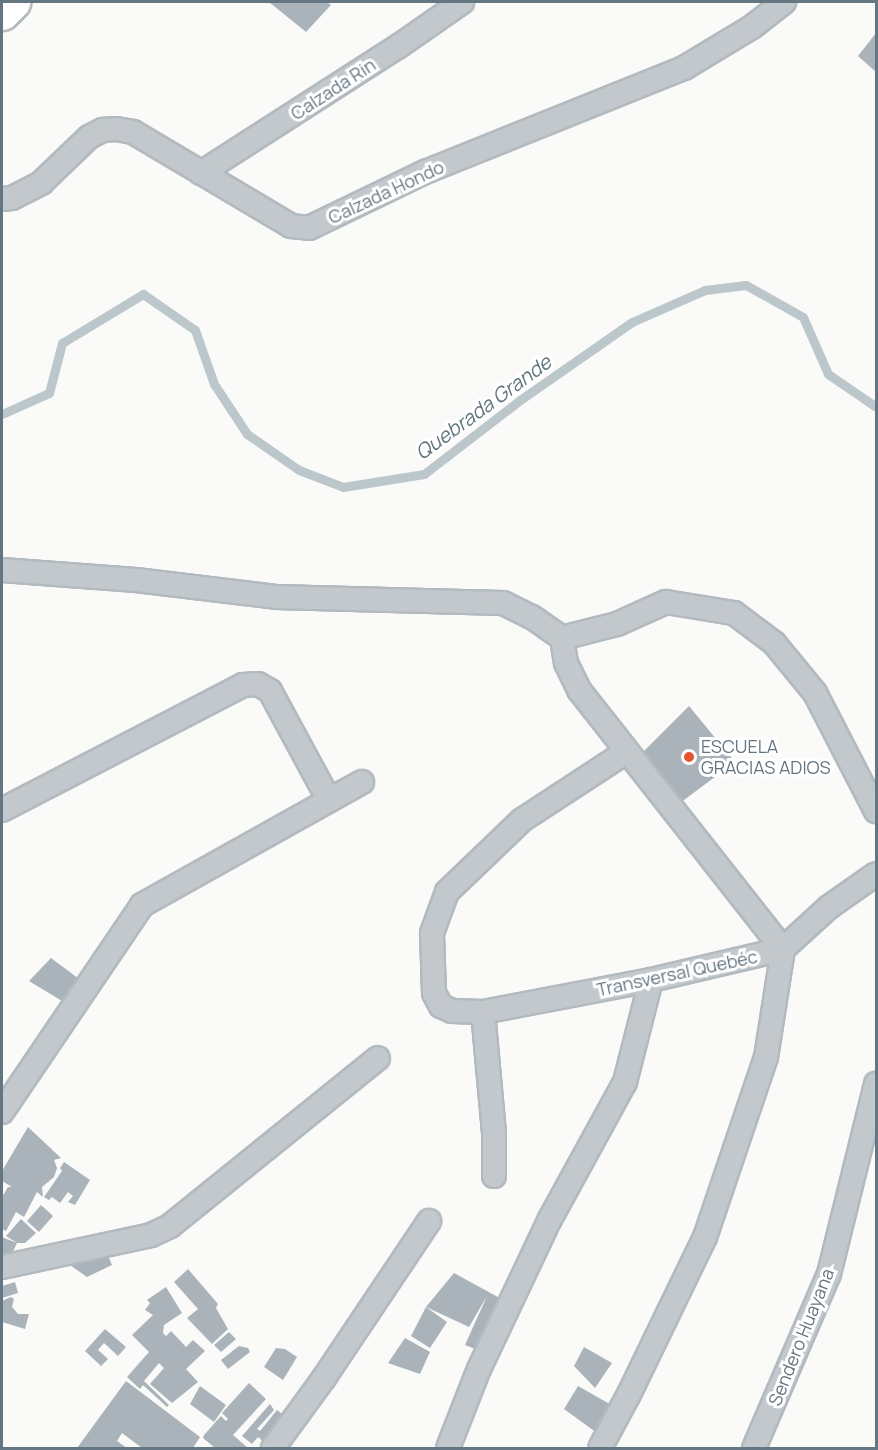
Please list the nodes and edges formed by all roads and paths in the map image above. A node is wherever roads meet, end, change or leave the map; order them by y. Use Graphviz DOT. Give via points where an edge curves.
graph roads {
  1 [pos="13,2"];
  2 [pos="462,2"];
  3 [pos="784,2"];
  4 [pos="2,13"];
  5 [pos="201,173"];
  6 [pos="2,199"];
  7 [pos="2,570"];
  8 [pos="562,638"];
  9 [pos="626,752"];
  10 [pos="362,782"];
  11 [pos="330,800"];
  12 [pos="876,806"];
  13 [pos="2,810"];
  14 [pos="876,874"];
  15 [pos="783,949"];
  16 [pos="651,980"];
  17 [pos="483,1012"];
  18 [pos="378,1058"];
  19 [pos="876,1084"];
  20 [pos="2,1112"];
  21 [pos="494,1176"];
  22 [pos="429,1221"];
  23 [pos="2,1267"];
  24 [pos="273,1449"];
  25 [pos="448,1449"];
  26 [pos="600,1449"];
  27 [pos="754,1449"];
  1 -- 4 [label="street"];
  2 -- 5 [label="street, Calzada Rin"];
  3 -- 5 [label="street, Calzada Hondo" via="752,27 684,68 425,172 309,228 291,226"];
  5 -- 6 [label="street, Calzada Hondo" via="133,132 103,130 89,137 41,183"];
  7 -- 8 [label="street" via="136,580 276,597 503,603"];
  8 -- 9 [label="street" via="566,663 579,690"];
  8 -- 12 [label="street" via="617,624 666,602 734,612 774,643 815,693"];
  9 -- 15 [label="street"];
  9 -- 17 [label="street, Transversal Quebéc" via="522,820 447,892 432,933 434,993 441,1006 452,1011"];
  10 -- 11 [label="street"];
  11 -- 13 [label="street" via="270,691 258,684 243,685"];
  11 -- 20 [label="street" via="142,905"];
  14 -- 15 [label="street, Transversal Quebéc" via="829,907"];
  15 -- 16 [label="street, Transversal Quebéc"];
  15 -- 26 [label="street" via="766,1057 705,1237"];
  16 -- 17 [label="street, Transversal Quebéc"];
  16 -- 25 [label="street" via="625,1082 550,1219 479,1370"];
  17 -- 21 [label="street"];
  18 -- 23 [label="street" via="170,1226 152,1235"];
  19 -- 27 [label="street, Sendero Huayana" via="829,1275"];
  22 -- 24 [label="street"];
}
